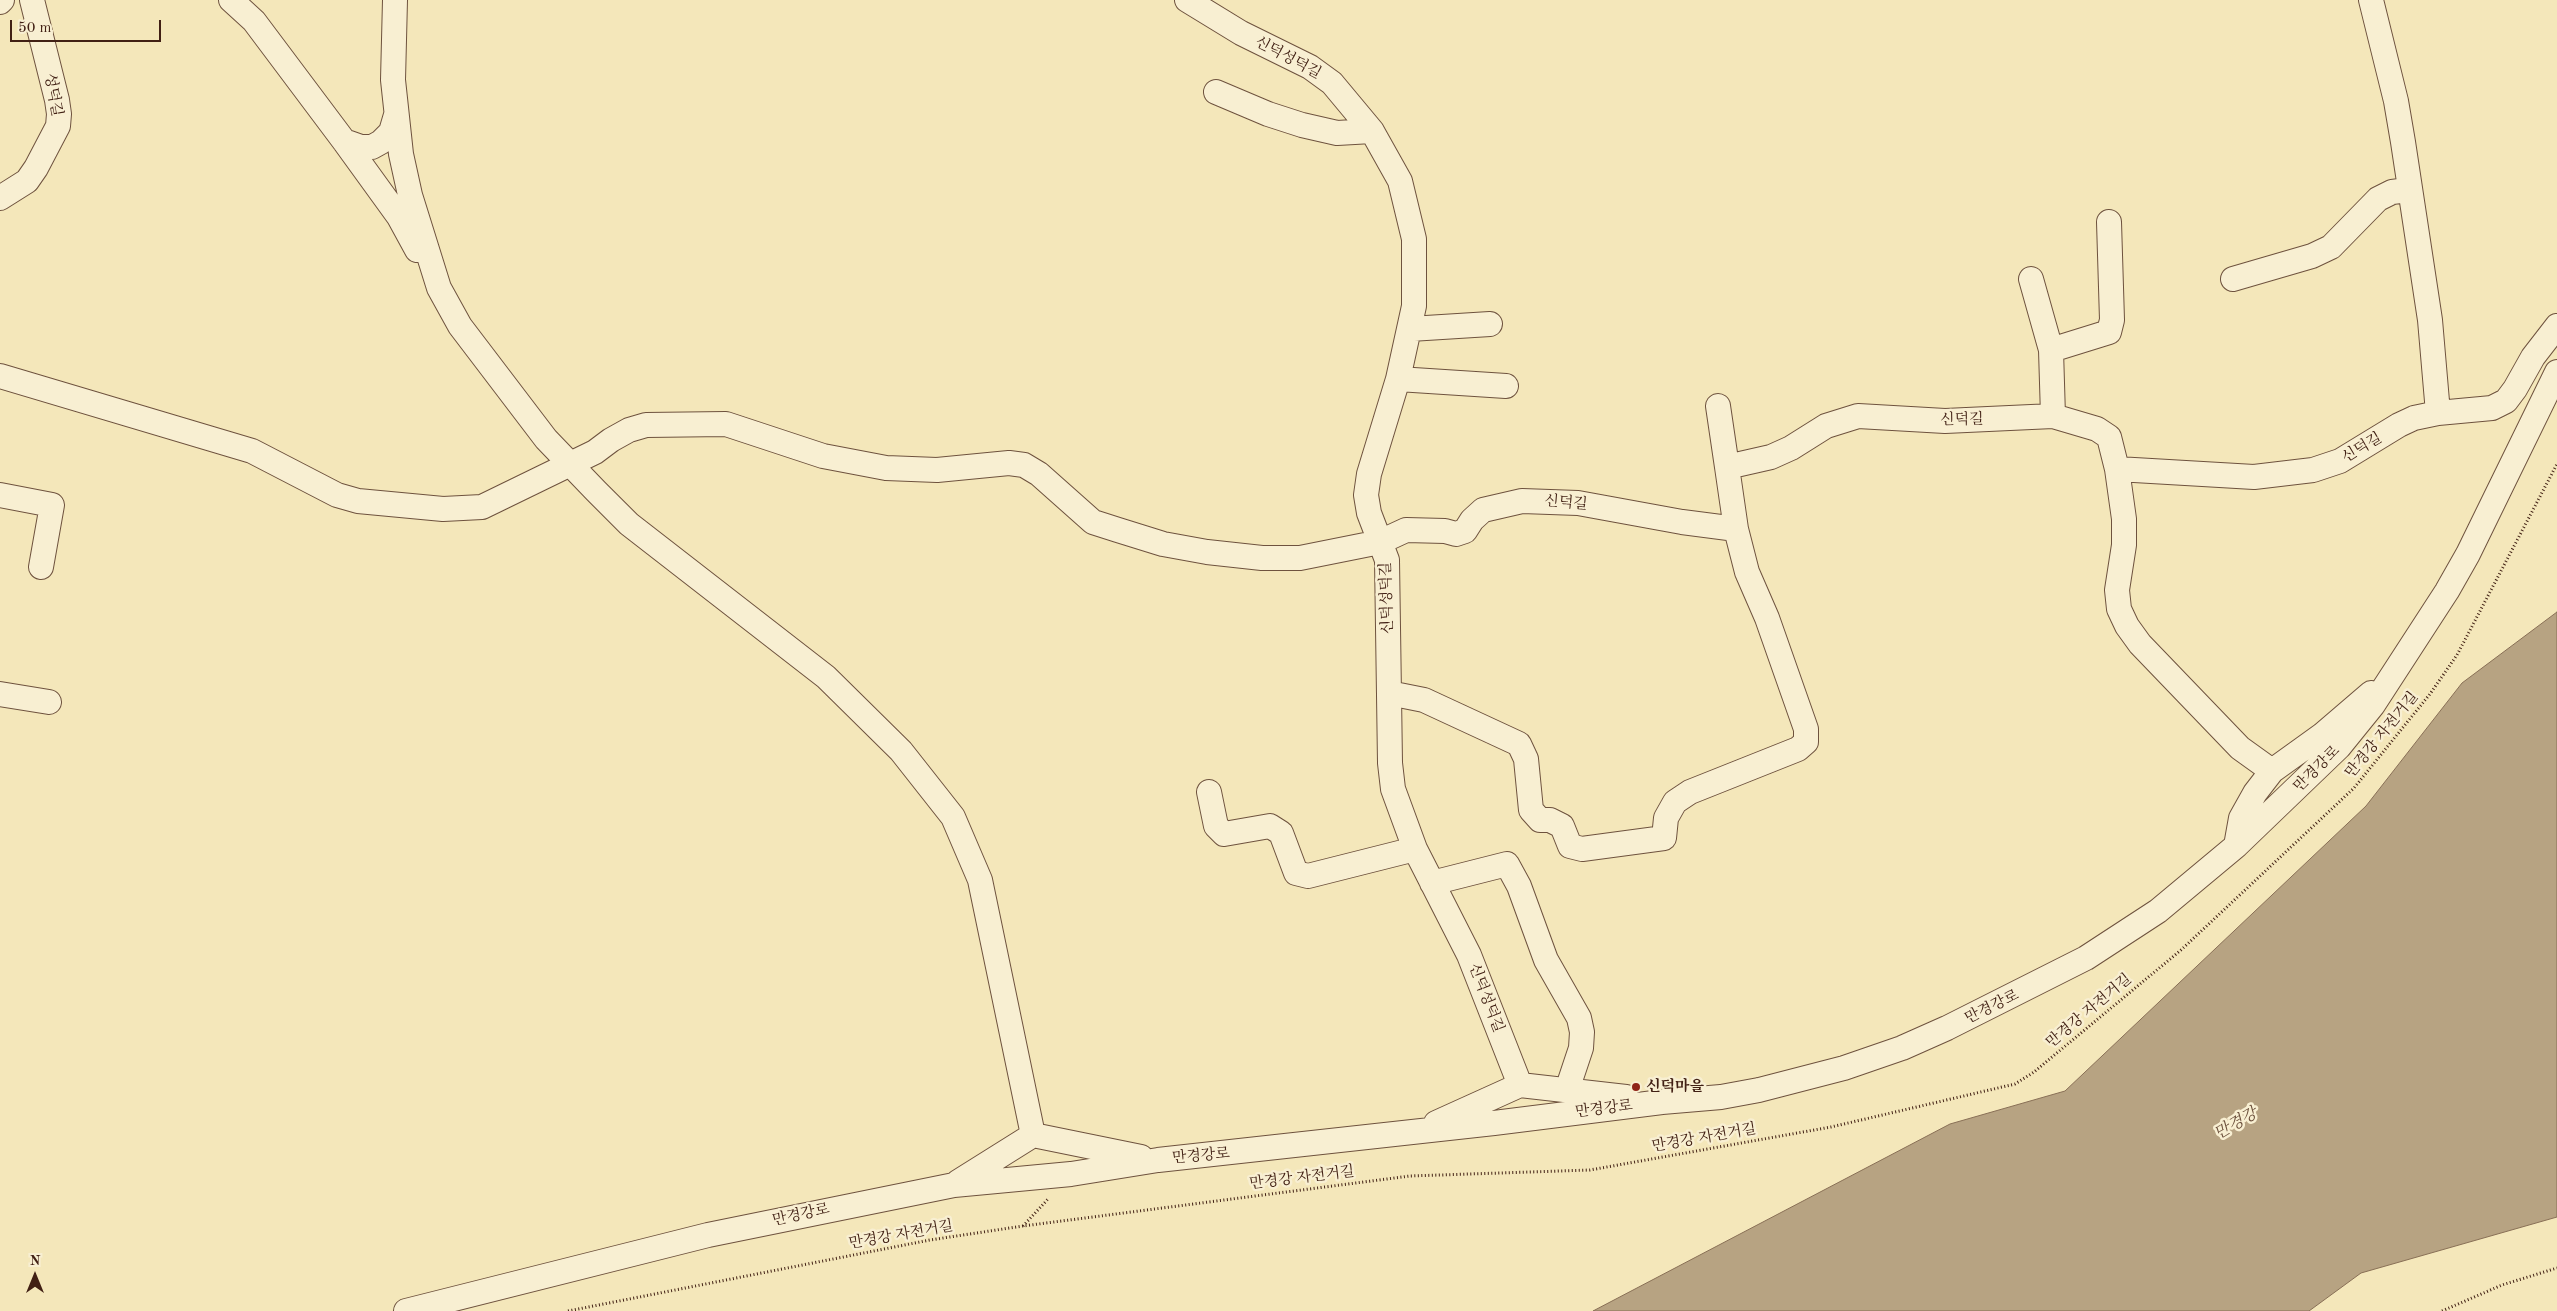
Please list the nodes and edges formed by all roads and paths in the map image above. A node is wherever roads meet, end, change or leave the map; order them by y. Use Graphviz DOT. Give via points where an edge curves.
graph roads {
  1 [pos="32,0"];
  2 [pos="232,0"];
  3 [pos="395,0"];
  4 [pos="1187,0"];
  5 [pos="2370,0"];
  6 [pos="1216,92"];
  7 [pos="396,115"];
  8 [pos="1372,131"];
  9 [pos="344,141"];
  10 [pos="2408,190"];
  11 [pos="0,198"];
  12 [pos="2109,222"];
  13 [pos="2031,279"];
  14 [pos="2233,279"];
  15 [pos="440,288"];
  16 [pos="1490,324"];
  17 [pos="2557,326"];
  18 [pos="1410,329"];
  19 [pos="2051,350"];
  20 [pos="2557,372"];
  21 [pos="0,376"];
  22 [pos="1398,379"];
  23 [pos="1506,386"];
  24 [pos="1718,406"];
  25 [pos="2438,412"];
  26 [pos="2053,416"];
  27 [pos="570,464"];
  28 [pos="2557,464"];
  29 [pos="1727,467"];
  30 [pos="2117,469"];
  31 [pos="0,495"];
  32 [pos="1736,529"];
  33 [pos="1380,542"];
  34 [pos="41,567"];
  35 [pos="2397,670"];
  36 [pos="1389,693"];
  37 [pos="0,694"];
  38 [pos="49,702"];
  39 [pos="2272,771"];
  40 [pos="1209,792"];
  41 [pos="2236,846"];
  42 [pos="1415,850"];
  43 [pos="1432,883"];
  44 [pos="1520,1085"];
  45 [pos="1567,1090"];
  46 [pos="1662,1102"];
  47 [pos="1418,1131"];
  48 [pos="1033,1135"];
  49 [pos="1158,1160"];
  50 [pos="954,1185"];
  51 [pos="2557,1268"];
  52 [pos="406,1311"];
  53 [pos="568,1311"];
  54 [pos="2442,1311"];
  1 -- 11 [label="street, 성덕길" via="60,114 58,126 27,181"];
  2 -- 9 [label="street" via="254,21"];
  3 -- 7 [label="street" via="393,80"];
  4 -- 8 [label="street, 신덕성덕길" via="1241,33 1310,67 1332,83"];
  5 -- 10 [label="street" via="2396,101"];
  6 -- 8 [label="street" via="1302,126 1337,133"];
  7 -- 9 [label="street" via="391,132 381,142 361,146"];
  7 -- 15 [label="street" via="400,154 410,195"];
  8 -- 18 [label="street, 신덕성덕길" via="1400,181 1414,239 1414,306"];
  9 -- 15 [label="street" via="399,218"];
  10 -- 14 [label="street" via="2392,192 2378,199 2331,247 2312,256"];
  10 -- 25 [label="street" via="2430,320"];
  12 -- 19 [label="street" via="2112,320 2109,332"];
  13 -- 19 [label="street"];
  15 -- 27 [label="street" via="460,326 546,439"];
  16 -- 18 [label="street"];
  17 -- 25 [label="street, 신덕길" via="2506,401 2492,408"];
  18 -- 22 [label="street, 신덕성덕길"];
  19 -- 26 [label="street"];
  20 -- 35 [label="street, 만경강로" via="2468,554"];
  21 -- 27 [label="street, 신덕길" via="252,451 337,496 358,501 443,509 482,506"];
  22 -- 23 [label="street"];
  22 -- 33 [label="street, 신덕성덕길" via="1369,474 1366,495"];
  24 -- 29 [label="street"];
  25 -- 30 [label="street, 신덕길" via="2399,425 2340,461 2313,470 2254,477"];
  26 -- 29 [label="street, 신덕길" via="1945,421 1858,416 1826,426 1771,457"];
  26 -- 30 [label="street, 신덕길" via="2097,429 2109,437"];
  27 -- 33 [label="street, 신덕길" via="629,430 646,425 726,424 824,456 886,468 937,470 1008,463 1024,465 1039,474 1093,522 1163,544 1207,552 1300,558"];
  27 -- 48 [label="street" via="629,524 826,677 901,752 953,817 980,880"];
  28 -- 53 [label="path, 만경강 자전거길" via="2457,655 2413,716 2354,788 2181,950 2034,1072 2015,1084 1831,1126 1590,1170 1410,1176 1023,1226 891,1247"];
  29 -- 32 [label="street"];
  30 -- 39 [label="street" via="2124,545 2117,590 2119,609 2127,626 2140,644 2240,748"];
  31 -- 34 [label="street" via="52,505"];
  32 -- 33 [label="street, 신덕길" via="1578,502 1522,501 1484,510 1465,531 1456,534 1406,530"];
  32 -- 36 [label="street" via="1747,572 1767,618 1806,729 1806,742 1798,749 1682,797 1675,802 1666,818 1664,838 1582,849 1570,846 1562,826 1550,820 1540,820 1531,810 1526,759 1519,744 1424,700"];
  33 -- 36 [label="street, 신덕성덕길" via="1387,560"];
  35 -- 39 [label="street" via="2322,735"];
  35 -- 41 [label="street, 만경강로" via="2339,748"];
  36 -- 42 [label="street, 신덕성덕길" via="1392,789"];
  37 -- 38 [label="street"];
  39 -- 41 [label="street" via="2241,818"];
  40 -- 42 [label="street" via="1216,826 1224,834 1270,826 1281,833 1296,873 1308,876"];
  41 -- 46 [label="street, 만경강로" via="2196,882 2126,934 2045,981 1947,1028 1902,1048 1801,1080 1720,1097"];
  42 -- 43 [label="street, 신덕성덕길"];
  43 -- 44 [label="street, 신덕성덕길" via="1469,954"];
  43 -- 45 [label="street" via="1507,864 1519,886 1546,960 1579,1018 1582,1048"];
  44 -- 45 [label="street"];
  44 -- 47 [label="street"];
  45 -- 46 [label="street"];
  46 -- 47 [label="street, 만경강로"];
  47 -- 49 [label="street, 만경강로"];
  48 -- 49 [label="street"];
  48 -- 50 [label="street"];
  49 -- 50 [label="street, 만경강로" via="1071,1174"];
  50 -- 52 [label="street, 만경강로" via="708,1235"];
  51 -- 54 [label="path"];
}
